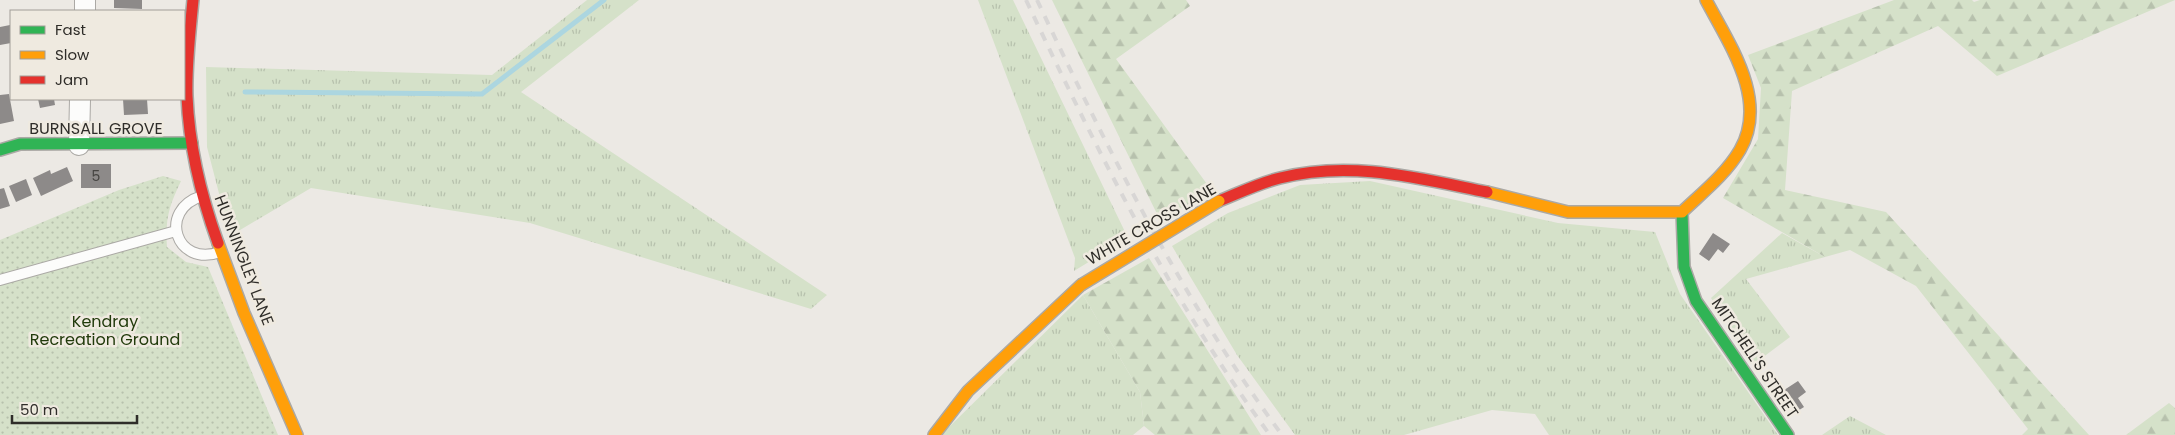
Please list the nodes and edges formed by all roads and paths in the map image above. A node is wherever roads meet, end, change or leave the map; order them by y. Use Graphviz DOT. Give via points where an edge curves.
graph roads {
  1 [pos="193,0"];
  2 [pos="1706,0"];
  3 [pos="80,100"];
  4 [pos="192,143"];
  5 [pos="79,144"];
  6 [pos="0,150"];
  7 [pos="202,196"];
  8 [pos="1682,212"];
  9 [pos="176,231"];
  10 [pos="221,252"];
  11 [pos="0,280"];
  12 [pos="298,435"];
  13 [pos="934,435"];
  14 [pos="1788,435"];
  1 -- 4 [label="street, HUNNINGLEY LANE" via="187,98"];
  2 -- 8 [label="street" via="1747,81 1750,128 1738,154 1724,172"];
  3 -- 5 [label="street"];
  4 -- 5 [label="street, BURNSALL GROVE"];
  4 -- 7 [label="street, HUNNINGLEY LANE"];
  5 -- 6 [label="street, BURNSALL GROVE" via="20,144"];
  7 -- 9 [label="lane" via="185,204 179,212"];
  7 -- 10 [label="street, HUNNINGLEY LANE"];
  8 -- 13 [label="street, WHITE CROSS LANE, bridge" via="1568,212 1381,171 1327,170 1279,178 1219,201 1081,285 968,390"];
  8 -- 14 [label="street, MITCHELL'S STREET" via="1684,267 1696,300"];
  9 -- 10 [label="lane" via="179,240 193,253 212,256"];
  9 -- 11 [label="lane"];
  10 -- 12 [label="street, HUNNINGLEY LANE"];
}
